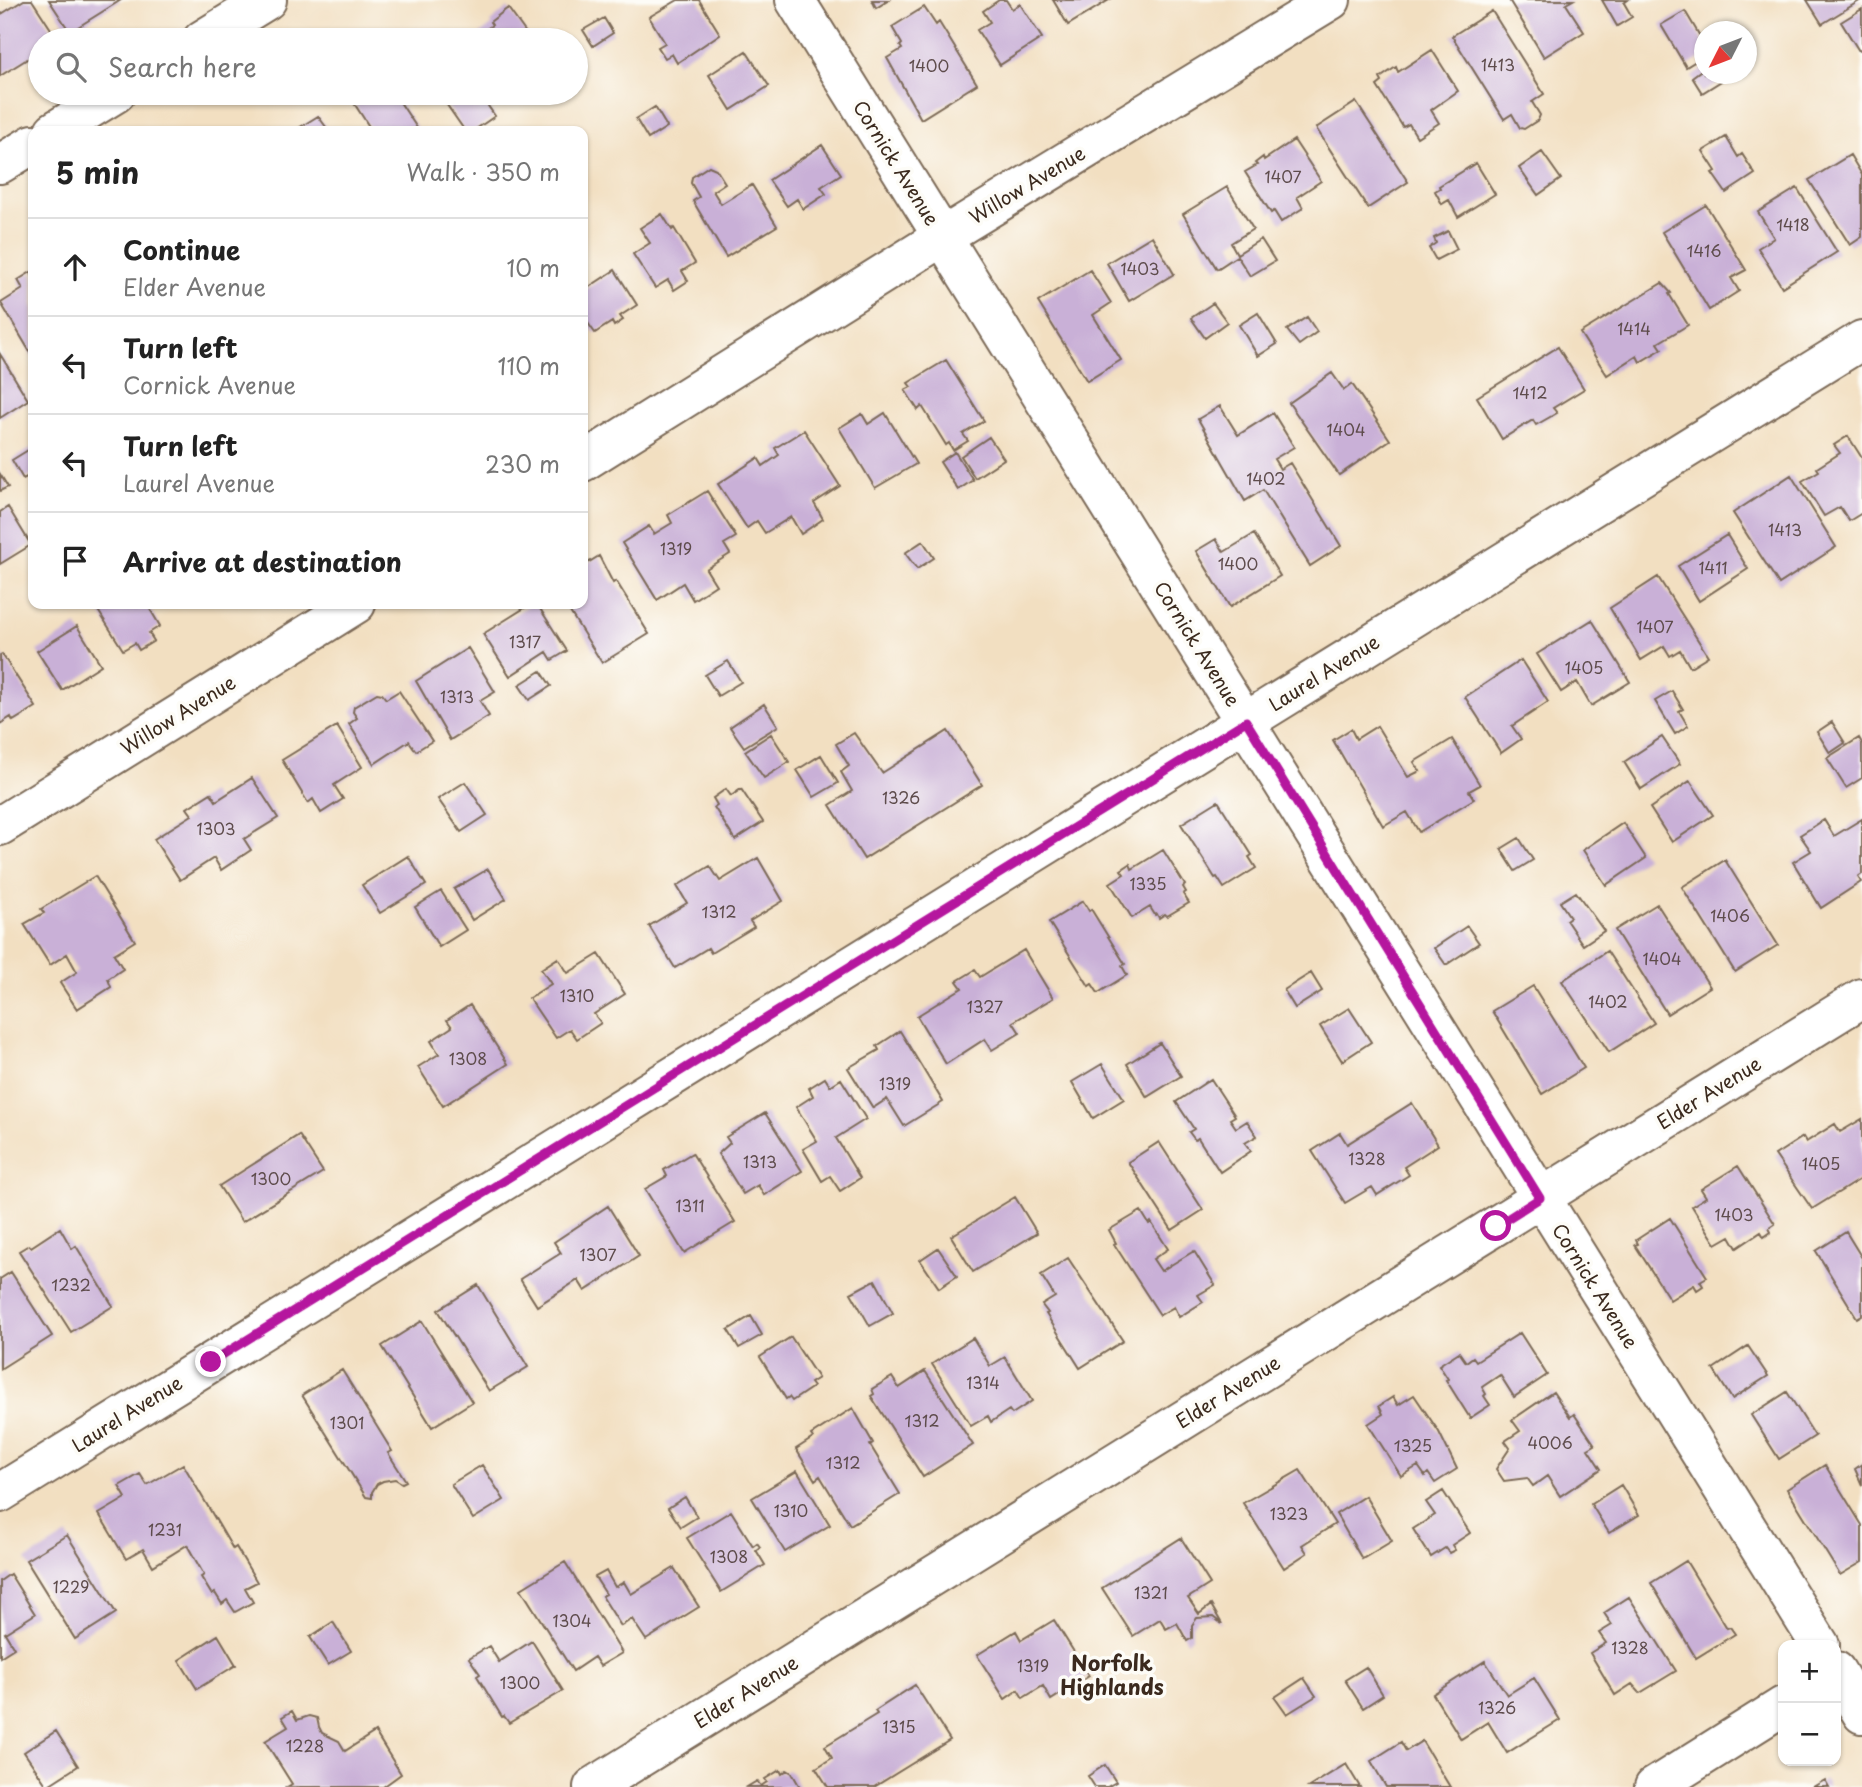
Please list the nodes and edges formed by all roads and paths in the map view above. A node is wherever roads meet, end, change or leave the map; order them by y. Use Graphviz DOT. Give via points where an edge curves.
graph roads {
  1 [pos="267,0"];
  2 [pos="795,0"];
  3 [pos="1331,0"];
  4 [pos="222,28"];
  5 [pos="96,105"];
  6 [pos="62,126"];
  7 [pos="28,147"];
  8 [pos="0,164"];
  9 [pos="942,237"];
  10 [pos="1862,340"];
  11 [pos="588,459"];
  12 [pos="348,609"];
  13 [pos="1246,721"];
  14 [pos="0,826"];
  15 [pos="1862,998"];
  16 [pos="1540,1198"];
  17 [pos="0,1493"];
  18 [pos="1817,1640"];
  19 [pos="1862,1656"];
  20 [pos="1841,1669"];
  21 [pos="1841,1680"];
  22 [pos="1778,1709"];
  23 [pos="1862,1714"];
  24 [pos="593,1787"];
  25 [pos="1654,1787"];
  1 -- 4 [label="street"];
  2 -- 9 [label="street, Cornick Avenue"];
  3 -- 9 [label="street, Willow Avenue"];
  5 -- 6 [label="street"];
  7 -- 8 [label="street"];
  9 -- 11 [label="street, Willow Avenue"];
  9 -- 13 [label="street, Cornick Avenue"];
  10 -- 13 [label="street, Laurel Avenue"];
  12 -- 14 [label="street, Willow Avenue"];
  13 -- 16 [label="street, Cornick Avenue"];
  13 -- 17 [label="street, Laurel Avenue"];
  15 -- 16 [label="street, Elder Avenue"];
  16 -- 18 [label="street, Cornick Avenue"];
  16 -- 24 [label="street, Elder Avenue"];
  19 -- 20 [label="street"];
  21 -- 23 [label="street"];
  22 -- 25 [label="street"];
}
